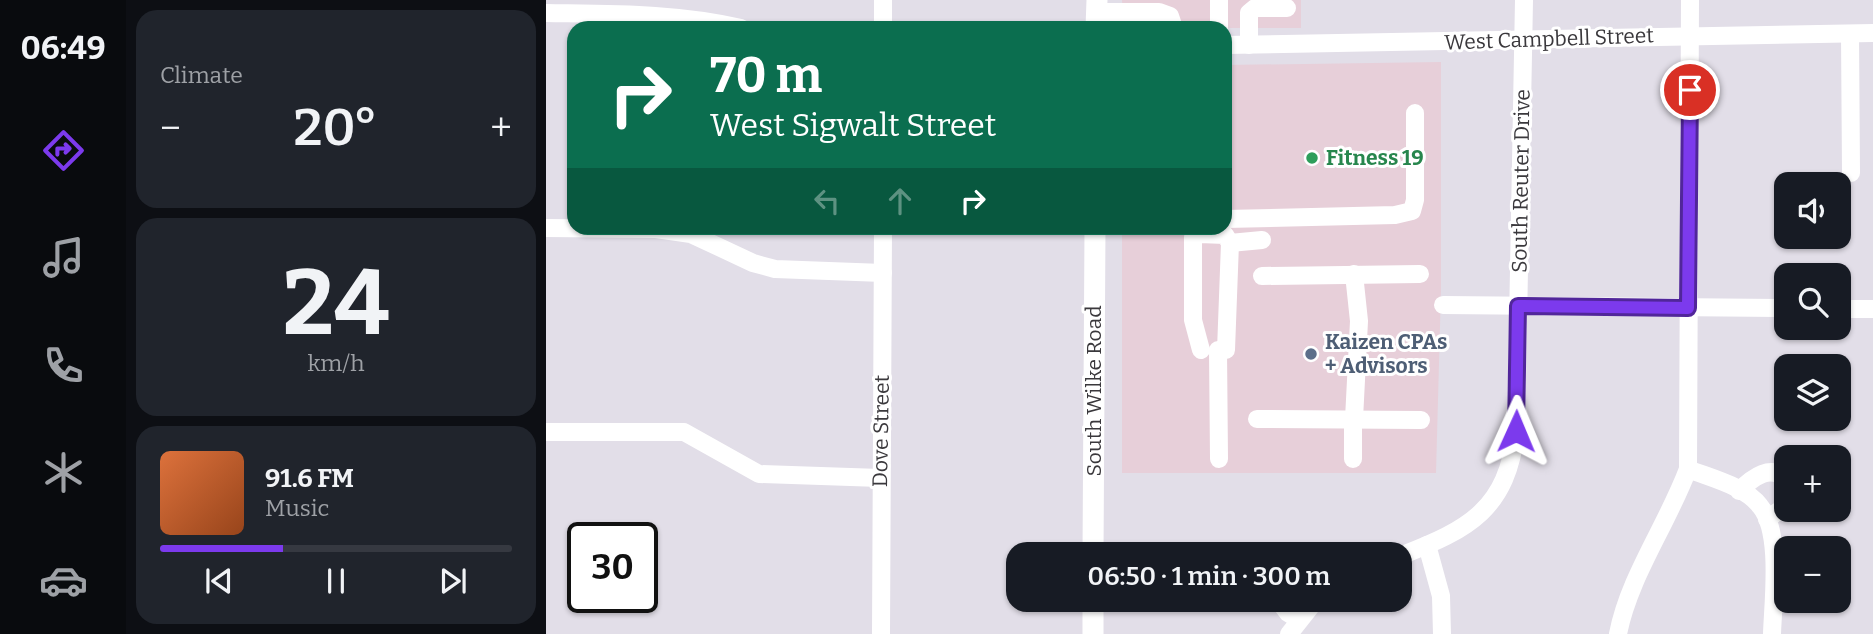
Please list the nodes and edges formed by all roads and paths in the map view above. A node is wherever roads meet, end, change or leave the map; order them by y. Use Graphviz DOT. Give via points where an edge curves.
graph roads {
  1 [pos="883,0"];
  2 [pos="1219,0"];
  3 [pos="1524,0"];
  4 [pos="1690,0"];
  5 [pos="1287,8"];
  6 [pos="546,13"];
  7 [pos="1096,13"];
  8 [pos="1136,20"];
  9 [pos="708,21"];
  10 [pos="883,21"];
  11 [pos="1172,21"];
  12 [pos="1219,21"];
  13 [pos="1873,33"];
  14 [pos="1850,34"];
  15 [pos="1690,35"];
  16 [pos="1523,40"];
  17 [pos="1249,45"];
  18 [pos="1232,46"];
  19 [pos="1415,113"];
  20 [pos="1851,172"];
  21 [pos="1232,219"];
  22 [pos="546,228"];
  23 [pos="567,228"];
  24 [pos="693,235"];
  25 [pos="883,235"];
  26 [pos="1095,235"];
  27 [pos="1198,235"];
  28 [pos="1225,235"];
  29 [pos="1262,240"];
  30 [pos="1230,243"];
  31 [pos="883,274"];
  32 [pos="1354,274"];
  33 [pos="1420,274"];
  34 [pos="1262,276"];
  35 [pos="1443,305"];
  36 [pos="1518,306"];
  37 [pos="1688,308"];
  38 [pos="1774,308"];
  39 [pos="1851,309"];
  40 [pos="1873,309"];
  41 [pos="1215,350"];
  42 [pos="1257,419"];
  43 [pos="1354,419"];
  44 [pos="1421,420"];
  45 [pos="546,432"];
  46 [pos="1219,459"];
  47 [pos="1353,460"];
  48 [pos="1688,469"];
  49 [pos="1774,473"];
  50 [pos="880,478"];
  51 [pos="1739,491"];
  52 [pos="1774,515"];
  53 [pos="1768,519"];
  54 [pos="1093,542"];
  55 [pos="1427,545"];
  56 [pos="1412,551"];
  57 [pos="1093,612"];
  58 [pos="1306,612"];
  59 [pos="1294,627"];
  60 [pos="881,634"];
  61 [pos="1093,634"];
  62 [pos="1442,634"];
  63 [pos="1618,634"];
  64 [pos="1772,634"];
  1 -- 10 [label="street"];
  2 -- 12 [label="street"];
  3 -- 16 [label="street, South Reuter Drive"];
  4 -- 15 [label="street"];
  5 -- 17 [label="street" via="1255,8 1249,13"];
  6 -- 9 [label="street" via="640,14"];
  7 -- 8 [label="street"];
  8 -- 11 [label="street" via="1159,12"];
  13 -- 14 [label="street, West Campbell Street"];
  14 -- 15 [label="street, West Campbell Street"];
  14 -- 20 [label="street"];
  15 -- 16 [label="street, West Campbell Street"];
  15 -- 37 [label="street"];
  16 -- 17 [label="street, West Campbell Street"];
  16 -- 36 [label="street, South Reuter Drive"];
  17 -- 18 [label="street, West Campbell Street"];
  19 -- 21 [label="street" via="1412,211"];
  22 -- 23 [label="street"];
  24 -- 31 [label="street" via="775,269"];
  25 -- 31 [label="street, Dove Street"];
  26 -- 54 [label="main road, South Wilke Road"];
  27 -- 41 [label="street" via="1193,237 1193,320"];
  28 -- 30 [label="street"];
  29 -- 30 [label="street"];
  30 -- 41 [label="street"];
  31 -- 50 [label="street, Dove Street"];
  32 -- 33 [label="street"];
  32 -- 34 [label="street"];
  32 -- 43 [label="street" via="1359,321"];
  35 -- 36 [label="street"];
  36 -- 37 [label="street"];
  36 -- 55 [label="street, South Reuter Drive" via="1516,431 1503,487 1484,511"];
  37 -- 38 [label="street"];
  37 -- 48 [label="street"];
  39 -- 40 [label="street"];
  41 -- 46 [label="street"];
  42 -- 43 [label="street"];
  43 -- 44 [label="street"];
  43 -- 47 [label="street"];
  45 -- 50 [label="street" via="684,432 759,474"];
  48 -- 51 [label="street"];
  48 -- 63 [label="street" via="1624,605"];
  49 -- 51 [label="street" via="1753,477"];
  50 -- 60 [label="street, Dove Street"];
  51 -- 53 [label="street" via="1760,505"];
  52 -- 53 [label="street"];
  53 -- 64 [label="street" via="1774,561"];
  55 -- 56 [label="street, South Reuter Drive"];
  55 -- 62 [label="street" via="1441,596"];
  57 -- 61 [label="main road"];
  58 -- 59 [label="street"];
}
